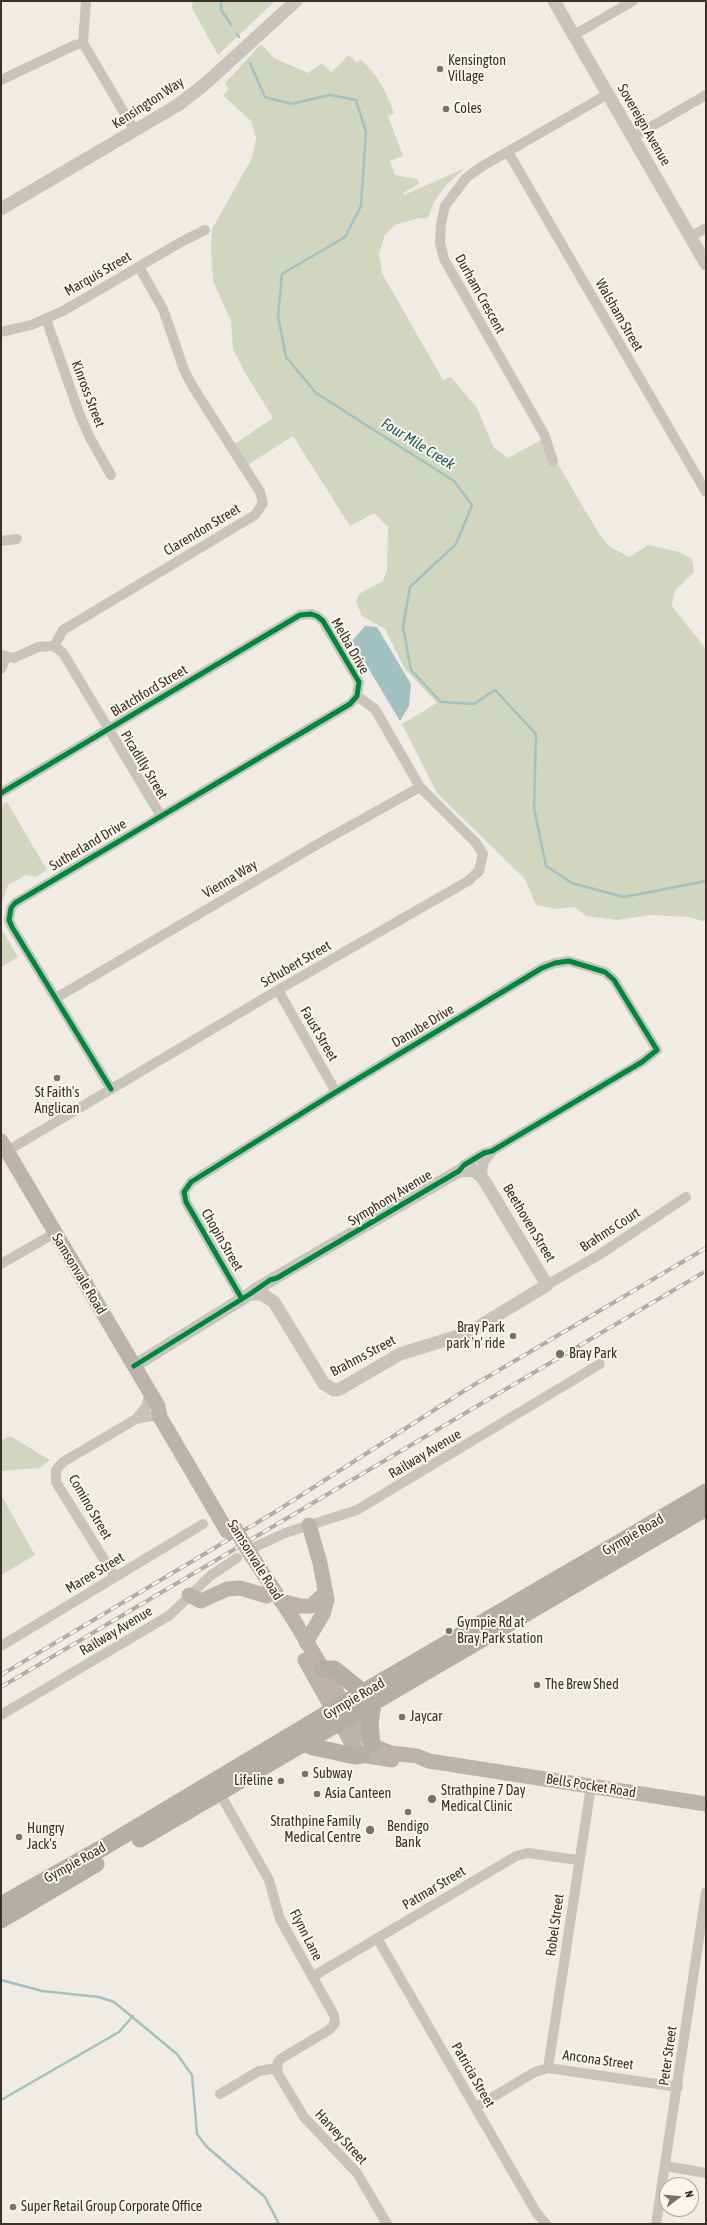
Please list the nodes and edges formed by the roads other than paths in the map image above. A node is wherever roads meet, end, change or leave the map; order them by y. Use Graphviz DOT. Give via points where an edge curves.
graph roads {
  1 [pos="86,1"];
  2 [pos="296,1"];
  3 [pos="554,1"];
  4 [pos="633,1"];
  5 [pos="574,35"];
  6 [pos="83,43"];
  7 [pos="1,80"];
  8 [pos="608,94"];
  9 [pos="706,94"];
  10 [pos="135,131"];
  11 [pos="633,138"];
  12 [pos="508,152"];
  13 [pos="1,210"];
  14 [pos="706,228"];
  15 [pos="205,230"];
  16 [pos="690,236"];
  17 [pos="706,264"];
  18 [pos="139,266"];
  19 [pos="46,319"];
  20 [pos="1,332"];
  21 [pos="553,461"];
  22 [pos="111,475"];
  23 [pos="706,492"];
  24 [pos="17,539"];
  25 [pos="1,541"];
  26 [pos="311,614"];
  27 [pos="54,646"];
  28 [pos="3,657"];
  29 [pos="1,669"];
  30 [pos="357,696"];
  31 [pos="109,729"];
  32 [pos="420,787"];
  33 [pos="1,793"];
  34 [pos="161,816"];
  35 [pos="483,854"];
  36 [pos="278,990"];
  37 [pos="56,998"];
  38 [pos="657,1050"];
  39 [pos="111,1089"];
  40 [pos="336,1092"];
  41 [pos="4,1146"];
  42 [pos="492,1151"];
  43 [pos="459,1170"];
  44 [pos="482,1177"];
  45 [pos="184,1192"];
  46 [pos="686,1197"];
  47 [pos="55,1233"];
  48 [pos="1,1264"];
  49 [pos="277,1278"];
  50 [pos="548,1285"];
  51 [pos="246,1297"];
  52 [pos="274,1302"];
  53 [pos="600,1364"];
  54 [pos="134,1366"];
  55 [pos="150,1393"];
  56 [pos="159,1412"];
  57 [pos="136,1419"];
  58 [pos="706,1492"];
  59 [pos="706,1508"];
  60 [pos="203,1524"];
  61 [pos="309,1525"];
  62 [pos="247,1555"];
  63 [pos="115,1577"];
  64 [pos="325,1593"];
  65 [pos="189,1595"];
  66 [pos="267,1596"];
  67 [pos="281,1601"];
  68 [pos="306,1642"];
  69 [pos="1,1646"];
  70 [pos="323,1669"];
  71 [pos="369,1698"];
  72 [pos="342,1713"];
  73 [pos="1,1715"];
  74 [pos="304,1743"];
  75 [pos="367,1750"];
  76 [pos="591,1786"];
  77 [pos="219,1792"];
  78 [pos="706,1804"];
  79 [pos="578,1860"];
  80 [pos="706,1892"];
  81 [pos="3,1911"];
  82 [pos="377,1938"];
  83 [pos="312,1976"];
  84 [pos="276,2068"];
  85 [pos="548,2068"];
  86 [pos="678,2087"];
  87 [pos="220,2094"];
  88 [pos="476,2107"];
  89 [pos="665,2166"];
  90 [pos="706,2173"];
  91 [pos="387,2224"];
  92 [pos="546,2224"];
  93 [pos="656,2224"];
  1 -- 6 [label="street"];
  2 -- 10 [label="street, Kensington Way" via="205,84 178,105"];
  3 -- 5 [label="street, Sovereign Avenue"];
  4 -- 5 [label="street"];
  5 -- 8 [label="street, Sovereign Avenue"];
  6 -- 7 [label="street"];
  6 -- 10 [label="street"];
  8 -- 11 [label="street, Sovereign Avenue"];
  8 -- 12 [label="street, Durham Crescent"];
  9 -- 11 [label="street"];
  10 -- 13 [label="street, Kensington Way"];
  11 -- 16 [label="street, Sovereign Avenue"];
  12 -- 21 [label="street, Durham Crescent" via="466,178 444,206 440,243 452,277 544,434"];
  12 -- 23 [label="street, Walsham Street"];
  14 -- 16 [label="street"];
  15 -- 18 [label="street, Marquis Street"];
  16 -- 17 [label="street, Sovereign Avenue"];
  18 -- 19 [label="street, Marquis Street"];
  18 -- 27 [label="street, Clarendon Street" via="163,309 184,370 260,492 263,503 255,515 63,630"];
  19 -- 20 [label="street, Marquis Street"];
  19 -- 22 [label="street, Kinross Street" via="79,413"];
  24 -- 25 [label="street"];
  26 -- 30 [label="street, Melba Drive" via="323,621 357,678"];
  26 -- 31 [label="street, Blatchford Street" via="300,615"];
  27 -- 28 [label="street" via="38,646 14,658"];
  27 -- 31 [label="street, Picadilly Street" via="63,653"];
  28 -- 29 [label="street"];
  30 -- 32 [label="street, Melba Drive" via="375,709"];
  30 -- 34 [label="street, Sutherland Drive" via="350,704"];
  31 -- 33 [label="street, Blatchford Street"];
  31 -- 34 [label="street, Picadilly Street"];
  32 -- 35 [label="street, Melba Drive" via="464,830"];
  32 -- 37 [label="street, Vienna Way"];
  34 -- 37 [label="street, Sutherland Drive" via="15,903 11,908 9,920 12,927"];
  35 -- 36 [label="street, Schubert Street" via="479,871 468,881"];
  36 -- 39 [label="street, Schubert Street"];
  36 -- 40 [label="street, Faust Street"];
  37 -- 39 [label="street, Sutherland Drive"];
  38 -- 40 [label="street, Danube Drive" via="614,980 605,972 569,961 554,963"];
  38 -- 42 [label="street, Symphony Avenue" via="642,1062"];
  39 -- 41 [label="street"];
  40 -- 45 [label="street, Danube Drive" via="191,1182"];
  41 -- 47 [label="main road, Samsonvale Road"];
  42 -- 43 [label="street, Symphony Avenue" via="484,1153"];
  42 -- 44 [label="street" via="483,1163"];
  43 -- 44 [label="street" via="473,1170"];
  43 -- 49 [label="street, Symphony Avenue"];
  44 -- 50 [label="street, Beethoven Street"];
  45 -- 51 [label="street, Chopin Street" via="186,1202"];
  46 -- 50 [label="street, Brahms Court" via="599,1255"];
  47 -- 48 [label="street"];
  47 -- 54 [label="main road, Samsonvale Road"];
  49 -- 51 [label="street, Symphony Avenue"];
  49 -- 52 [label="street" via="272,1290"];
  50 -- 52 [label="street, Brahms Street" via="468,1333 400,1354 334,1390 324,1384"];
  51 -- 52 [label="street" via="262,1294"];
  51 -- 54 [label="street, Symphony Avenue"];
  53 -- 61 [label="street, Railway Avenue" via="369,1504 346,1515"];
  54 -- 55 [label="main road, Samsonvale Road"];
  55 -- 56 [label="main road, Samsonvale Road"];
  55 -- 57 [label="street, Comino Street" via="146,1407"];
  56 -- 57 [label="street, Comino Street"];
  56 -- 62 [label="main road, Samsonvale Road, bridge" via="167,1413"];
  57 -- 63 [label="street, Comino Street" via="63,1462 56,1470 56,1482"];
  58 -- 71 [label="highway, Gympie Road"];
  59 -- 71 [label="highway, Gympie Road"];
  60 -- 63 [label="street, Maree Street"];
  61 -- 62 [label="street, Railway Avenue" via="276,1537"];
  61 -- 64 [label="main road" via="320,1563"];
  62 -- 65 [label="street, Railway Avenue" via="210,1576"];
  62 -- 66 [label="main road, Samsonvale Road"];
  62 -- 67 [label="main road, Samsonvale Road"];
  63 -- 69 [label="street, Maree Street"];
  64 -- 67 [label="main road" via="311,1606"];
  64 -- 68 [label="main road" via="326,1607"];
  65 -- 66 [label="main road" via="201,1601 227,1589 240,1588"];
  65 -- 73 [label="street, Railway Avenue" via="170,1615"];
  66 -- 72 [label="main road, Samsonvale Road"];
  67 -- 68 [label="main road, Samsonvale Road"];
  68 -- 70 [label="main road, Samsonvale Road"];
  70 -- 71 [label="highway" via="334,1669"];
  70 -- 72 [label="main road, Samsonvale Road"];
  71 -- 72 [label="highway, Gympie Road"];
  71 -- 75 [label="highway"];
  72 -- 74 [label="highway, Gympie Road"];
  72 -- 75 [label="main road" via="361,1733"];
  72 -- 81 [label="highway, Gympie Road" via="104,1847"];
  74 -- 75 [label="highway" via="313,1748"];
  74 -- 77 [label="highway, Gympie Road"];
  75 -- 76 [label="main road, Bells Pocket Road" via="416,1763 429,1761"];
  76 -- 78 [label="main road, Bells Pocket Road"];
  76 -- 79 [label="street, Robel Street"];
  77 -- 81 [label="highway, Gympie Road"];
  77 -- 83 [label="street, Flynn Lane" via="269,1880 280,1919"];
  79 -- 82 [label="street, Patmar Street" via="528,1853 516,1856"];
  79 -- 85 [label="street, Robel Street"];
  80 -- 86 [label="street, Peter Street"];
  82 -- 83 [label="street, Patmar Street"];
  82 -- 88 [label="street, Patricia Street"];
  83 -- 84 [label="street, Flynn Lane" via="334,2015 335,2023 329,2030 282,2058"];
  84 -- 87 [label="street" via="259,2071"];
  84 -- 91 [label="street, Harvey Street" via="304,2117 357,2173"];
  85 -- 86 [label="street, Ancona Street"];
  85 -- 88 [label="street, Ancona Street" via="536,2072"];
  86 -- 89 [label="street, Peter Street"];
  88 -- 92 [label="street, Patricia Street" via="536,2212"];
  89 -- 90 [label="street"];
  89 -- 93 [label="street, Peter Street"];
}
